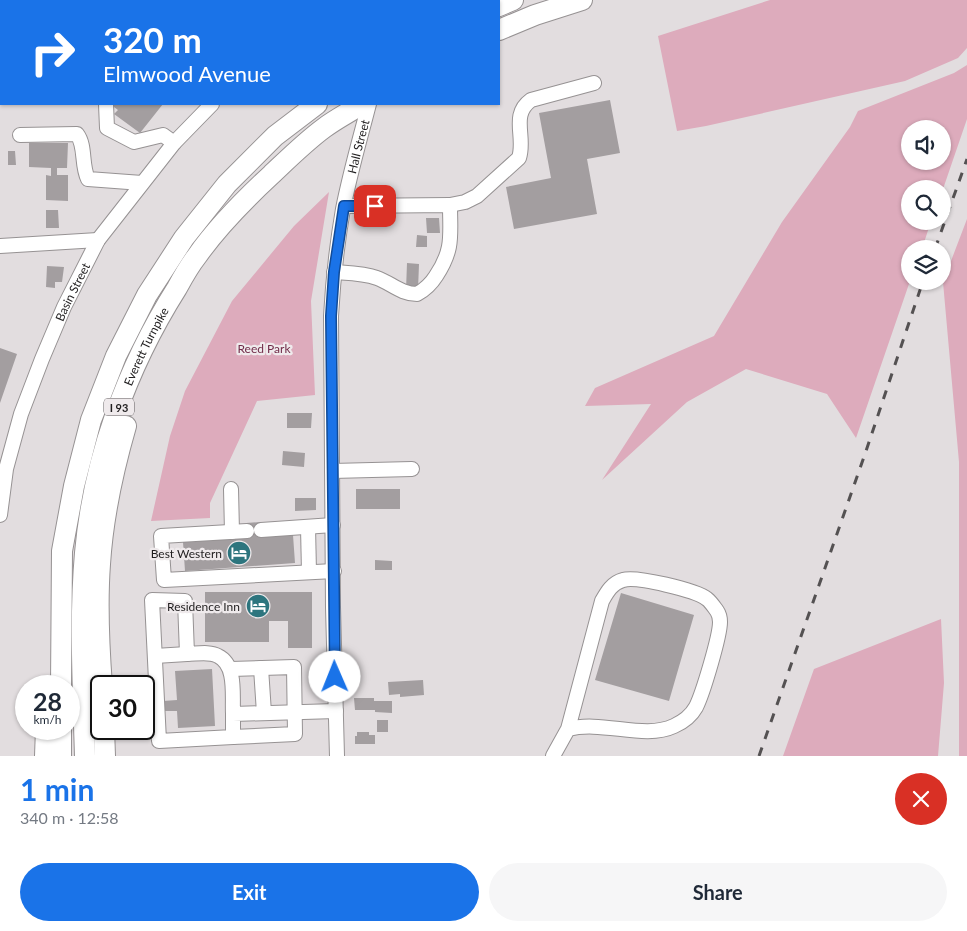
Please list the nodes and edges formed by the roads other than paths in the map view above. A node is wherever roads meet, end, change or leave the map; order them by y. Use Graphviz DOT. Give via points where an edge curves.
graph roads {
  1 [pos="513,0"];
  2 [pos="582,0"];
  3 [pos="500,6"];
  4 [pos="500,30"];
  5 [pos="594,83"];
  6 [pos="106,105"];
  7 [pos="211,105"];
  8 [pos="316,105"];
  9 [pos="360,105"];
  10 [pos="369,105"];
  11 [pos="20,135"];
  12 [pos="174,143"];
  13 [pos="142,183"];
  14 [pos="450,205"];
  15 [pos="344,206"];
  16 [pos="98,240"];
  17 [pos="0,246"];
  18 [pos="196,256"];
  19 [pos="334,272"];
  20 [pos="5,453"];
  21 [pos="412,469"];
  22 [pos="332,471"];
  23 [pos="231,489"];
  24 [pos="0,515"];
  25 [pos="333,525"];
  26 [pos="308,527"];
  27 [pos="261,530"];
  28 [pos="247,531"];
  29 [pos="232,532"];
  30 [pos="62,551"];
  31 [pos="334,571"];
  32 [pos="309,572"];
  33 [pos="187,654"];
  34 [pos="155,656"];
  35 [pos="261,668"];
  36 [pos="231,669"];
  37 [pos="47,675"];
  38 [pos="61,675"];
  39 [pos="101,675"];
  40 [pos="294,712"];
  41 [pos="336,712"];
  42 [pos="264,713"];
  43 [pos="233,714"];
  44 [pos="568,729"];
  45 [pos="233,737"];
  46 [pos="46,740"];
  47 [pos="61,740"];
  48 [pos="105,740"];
  49 [pos="45,756"];
  50 [pos="61,756"];
  51 [pos="85,756"];
  52 [pos="106,756"];
  53 [pos="337,756"];
  54 [pos="553,756"];
  1 -- 3 [label="highway"];
  2 -- 4 [label="highway"];
  5 -- 14 [label="street" via="524,105 519,122 519,158 477,196"];
  6 -- 12 [label="street" via="107,128 134,142 163,135"];
  7 -- 12 [label="street, Basin Street"];
  8 -- 30 [label="highway, Everett Turnpike / I 93" via="275,136 227,184 184,238 147,295 116,356 91,420"];
  9 -- 18 [label="highway, Everett Turnpike / I 93" via="324,127 298,149 241,204"];
  10 -- 15 [label="street, Hall Street"];
  11 -- 13 [label="street" via="77,134 81,139 88,179"];
  12 -- 13 [label="street, Basin Street"];
  13 -- 16 [label="street, Basin Street"];
  14 -- 15 [label="street"];
  14 -- 19 [label="street" via="448,254 424,290 409,294 370,276"];
  15 -- 19 [label="street, Hall Street"];
  16 -- 17 [label="street"];
  16 -- 20 [label="street, Basin Street" via="64,307"];
  18 -- 39 [label="highway" via="139,387 119,449 108,498 100,565"];
  18 -- 51 [label="highway, Everett Turnpike / I 93" via="165,307 122,397 96,484 85,552 82,609"];
  19 -- 22 [label="street, Hall Street"];
  20 -- 24 [label="street, Basin Street"];
  21 -- 22 [label="street"];
  22 -- 25 [label="street, Hall Street"];
  23 -- 29 [label="street"];
  25 -- 26 [label="street"];
  25 -- 31 [label="street, Hall Street"];
  26 -- 27 [label="street"];
  26 -- 32 [label="street"];
  28 -- 29 [label="street"];
  29 -- 32 [label="street" via="161,536 164,580"];
  30 -- 37 [label="highway" via="50,610"];
  30 -- 38 [label="highway, Everett Turnpike / I 93"];
  31 -- 32 [label="street"];
  31 -- 41 [label="street, Hall Street"];
  33 -- 34 [label="street"];
  33 -- 34 [label="street" via="184,600 152,600"];
  33 -- 36 [label="street" via="219,656"];
  34 -- 45 [label="street" via="160,741"];
  35 -- 36 [label="street"];
  35 -- 40 [label="street" via="294,667"];
  35 -- 42 [label="street"];
  36 -- 43 [label="street"];
  40 -- 41 [label="street"];
  40 -- 42 [label="street"];
  40 -- 45 [label="street" via="295,734"];
  41 -- 53 [label="street, Hall Street"];
  42 -- 43 [label="street"];
  43 -- 45 [label="street"];
  44 -- 44 [label="street" via="598,615 608,590 614,584 622,580 643,580 698,594 713,605 720,623 718,634 701,694 696,707 685,720 651,732 599,726"];
  44 -- 54 [label="street"];
  46 -- 49 [label="highway"];
  47 -- 50 [label="highway"];
  48 -- 52 [label="highway"];
}
